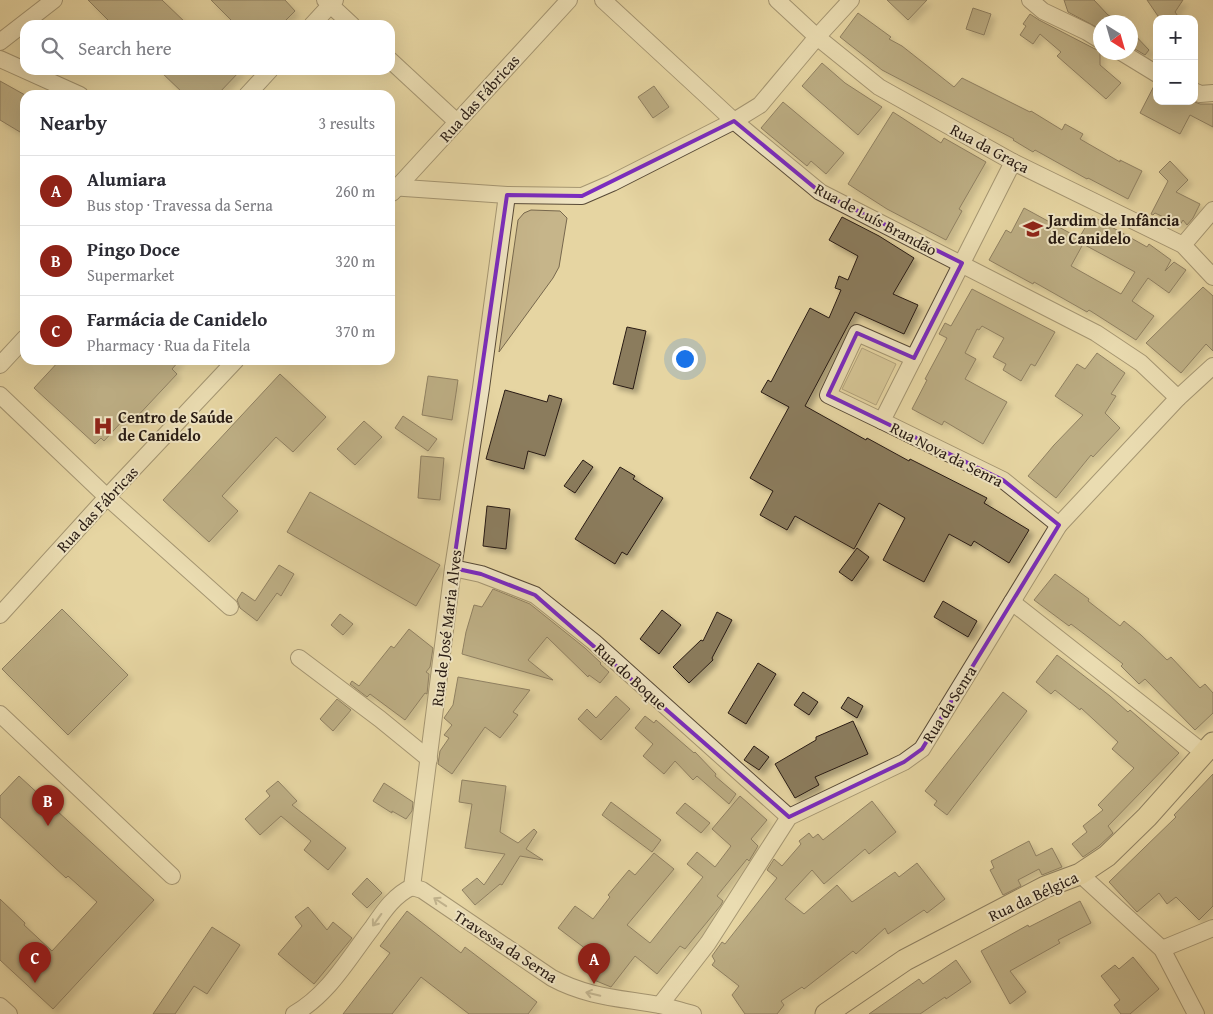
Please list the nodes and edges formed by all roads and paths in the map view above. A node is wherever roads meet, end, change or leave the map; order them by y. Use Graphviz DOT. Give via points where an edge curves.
graph roads {
  1 [pos="54,0"];
  2 [pos="569,0"];
  3 [pos="603,0"];
  4 [pos="778,0"];
  5 [pos="851,0"];
  6 [pos="1030,0"];
  7 [pos="330,2"];
  8 [pos="28,20"];
  9 [pos="316,20"];
  10 [pos="347,20"];
  11 [pos="20,26"];
  12 [pos="1093,36"];
  13 [pos="817,37"];
  14 [pos="0,42"];
  15 [pos="0,59"];
  16 [pos="1134,60"];
  17 [pos="395,65"];
  18 [pos="20,68"];
  19 [pos="1153,72"];
  20 [pos="36,75"];
  21 [pos="265,75"];
  22 [pos="69,90"];
  23 [pos="252,90"];
  24 [pos="1198,93"];
  25 [pos="1213,93"];
  26 [pos="734,121"];
  27 [pos="457,122"];
  28 [pos="1013,162"];
  29 [pos="395,187"];
  30 [pos="395,190"];
  31 [pos="507,195"];
  32 [pos="1213,210"];
  33 [pos="1183,245"];
  34 [pos="962,264"];
  35 [pos="1213,277"];
  36 [pos="20,343"];
  37 [pos="914,358"];
  38 [pos="0,365"];
  39 [pos="231,365"];
  40 [pos="1213,366"];
  41 [pos="0,395"];
  42 [pos="1178,398"];
  43 [pos="882,421"];
  44 [pos="107,497"];
  45 [pos="1059,525"];
  46 [pos="453,568"];
  47 [pos="1012,602"];
  48 [pos="230,607"];
  49 [pos="0,615"];
  50 [pos="299,658"];
  51 [pos="0,714"];
  52 [pos="1209,748"];
  53 [pos="429,759"];
  54 [pos="789,817"];
  55 [pos="1080,874"];
  56 [pos="172,876"];
  57 [pos="412,887"];
  58 [pos="1213,928"];
  59 [pos="1162,949"];
  60 [pos="660,1005"];
  61 [pos="0,1006"];
  62 [pos="9,1014"];
  63 [pos="294,1014"];
  64 [pos="692,1014"];
  65 [pos="826,1014"];
  66 [pos="1196,1014"];
  1 -- 8 [label="street"];
  2 -- 27 [label="street, Rua das Fábricas"];
  3 -- 26 [label="street, Rua de Luís Brandão"];
  4 -- 13 [label="street, Rua da Graça"];
  5 -- 13 [label="street"];
  6 -- 12 [label="street" via="1043,11"];
  7 -- 9 [label="street"];
  7 -- 10 [label="street"];
  11 -- 14 [label="street"];
  13 -- 26 [label="street" via="760,105"];
  13 -- 28 [label="street, Rua da Graça" via="879,87"];
  15 -- 18 [label="street"];
  16 -- 19 [label="street"];
  17 -- 27 [label="street"];
  20 -- 22 [label="street"];
  21 -- 23 [label="street"];
  24 -- 25 [label="street"];
  26 -- 31 [label="street" via="582,196"];
  26 -- 34 [label="street, Rua de Luís Brandão" via="820,192"];
  27 -- 29 [label="street, Rua das Fábricas"];
  28 -- 33 [label="street, Rua da Graça"];
  28 -- 34 [label="street, Rua Nova da Senra"];
  30 -- 31 [label="street"];
  31 -- 46 [label="street, Rua de José Maria Alves"];
  32 -- 33 [label="street"];
  33 -- 35 [label="street, Rua da Graça"];
  34 -- 37 [label="street, Rua Nova da Senra"];
  34 -- 42 [label="street, Rua de Luís Brandão" via="1096,333 1141,363"];
  36 -- 38 [label="street"];
  37 -- 43 [label="street, Rua Nova da Senra"];
  37 -- 43 [label="street, Rua Nova da Senra" via="857,333 828,395"];
  39 -- 44 [label="street, Rua das Fábricas"];
  40 -- 42 [label="street, Rua da Senra"];
  41 -- 44 [label="street"];
  42 -- 45 [label="street, Rua da Senra"];
  43 -- 45 [label="street, Rua Nova da Senra" via="1003,480"];
  44 -- 48 [label="street"];
  44 -- 49 [label="street, Rua das Fábricas"];
  45 -- 47 [label="street, Rua da Senra"];
  46 -- 53 [label="street, Rua de José Maria Alves"];
  46 -- 54 [label="street, Rua do Boque" via="481,574 535,595 594,642"];
  47 -- 52 [label="street"];
  47 -- 54 [label="street, Rua da Senra" via="922,749 904,762"];
  50 -- 53 [label="street"];
  51 -- 56 [label="street"];
  52 -- 55 [label="main road, Rua da Bélgica" via="1147,817 1107,856"];
  53 -- 57 [label="street, Rua de José Maria Alves"];
  54 -- 60 [label="street" via="708,943"];
  55 -- 59 [label="street"];
  55 -- 65 [label="main road, Rua da Bélgica" via="1046,887 905,960"];
  60 -- 57 [label="street, Travessa da Serna, one-way" via="569,987 422,890"];
  57 -- 63 [label="street, one-way" via="400,892 383,912 326,990 309,1006"];
  58 -- 59 [label="street"];
  59 -- 66 [label="street"];
  60 -- 64 [label="street, Travessa da Serna"];
  61 -- 62 [label="street"];
}
